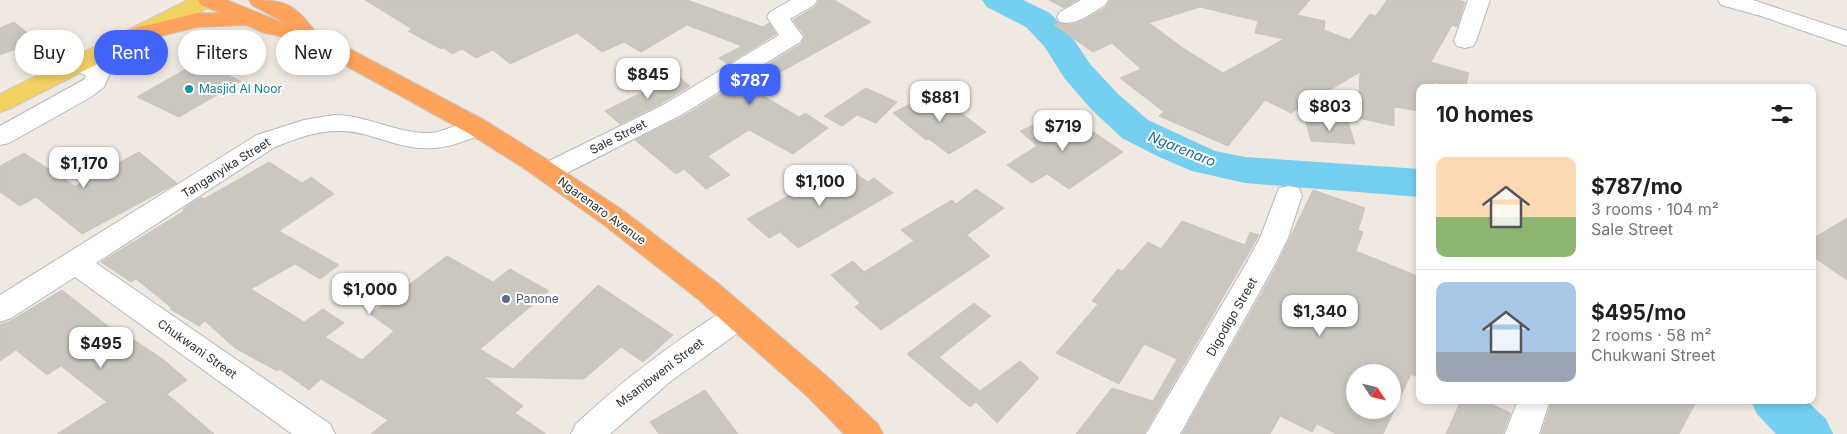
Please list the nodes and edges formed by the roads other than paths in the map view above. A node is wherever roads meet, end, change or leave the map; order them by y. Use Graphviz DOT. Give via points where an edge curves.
graph roads {
  1 [pos="205,0"];
  2 [pos="209,0"];
  3 [pos="806,0"];
  4 [pos="1097,0"];
  5 [pos="1479,0"];
  6 [pos="1729,0"];
  7 [pos="264,7"];
  8 [pos="1068,17"];
  9 [pos="146,30"];
  10 [pos="157,30"];
  11 [pos="1847,39"];
  12 [pos="1465,41"];
  13 [pos="84,65"];
  14 [pos="57,75"];
  15 [pos="0,104"];
  16 [pos="477,127"];
  17 [pos="0,137"];
  18 [pos="548,172"];
  19 [pos="1289,194"];
  20 [pos="76,263"];
  21 [pos="0,310"];
  22 [pos="738,317"];
  23 [pos="1533,404"];
  24 [pos="318,434"];
  25 [pos="588,434"];
  26 [pos="866,434"];
  27 [pos="1163,434"];
  28 [pos="1522,434"];
  1 -- 9 [label="main road"];
  2 -- 7 [label="highway"];
  3 -- 18 [label="street, Sale Street" via="778,17 792,37 672,110"];
  4 -- 8 [label="street"];
  5 -- 12 [label="street"];
  6 -- 11 [label="street"];
  7 -- 10 [label="highway"];
  7 -- 16 [label="highway, Ngarenaro Avenue" via="272,28 306,35"];
  13 -- 17 [label="street" via="98,73 96,82"];
  14 -- 15 [label="main road"];
  16 -- 18 [label="highway, Ngarenaro Avenue"];
  16 -- 20 [label="street, Tanganyika Street" via="430,141 344,123 296,130 266,141"];
  18 -- 22 [label="highway, Ngarenaro Avenue" via="614,218"];
  19 -- 27 [label="street, Digodigo Street" via="1274,238 1259,268"];
  20 -- 21 [label="street, Tanganyika Street"];
  20 -- 24 [label="street, Chukwani Street"];
  22 -- 25 [label="street, Msambweni Street" via="669,363 612,409"];
  22 -- 26 [label="highway, Ngarenaro Avenue"];
  23 -- 28 [label="street"];
}
